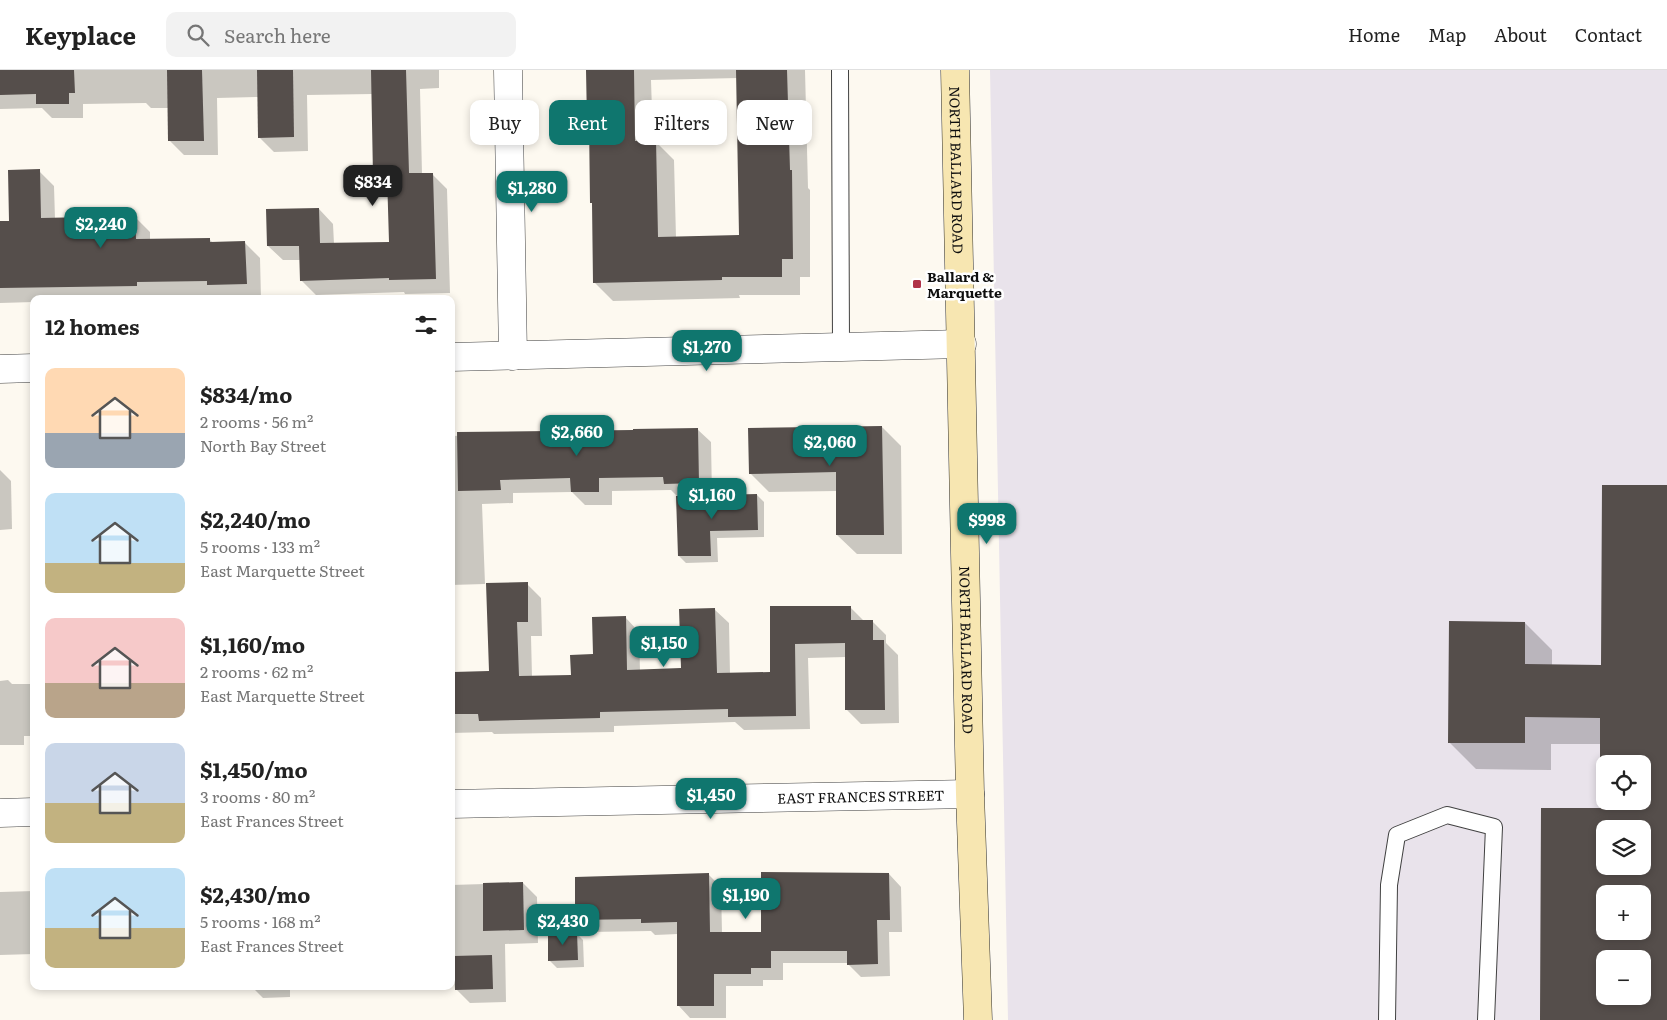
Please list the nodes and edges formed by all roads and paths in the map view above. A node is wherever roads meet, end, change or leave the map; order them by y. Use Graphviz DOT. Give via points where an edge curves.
graph roads {
  1 [pos="508,70"];
  2 [pos="840,70"];
  3 [pos="955,70"];
  4 [pos="962,344"];
  5 [pos="841,348"];
  6 [pos="513,356"];
  7 [pos="455,357"];
  8 [pos="30,368"];
  9 [pos="0,369"];
  10 [pos="970,794"];
  11 [pos="455,804"];
  12 [pos="30,812"];
  13 [pos="0,813"];
  14 [pos="978,1020"];
  15 [pos="1387,1020"];
  16 [pos="1486,1020"];
  1 -- 6 [label="street"];
  2 -- 5 [label="lane"];
  3 -- 4 [label="main road, NORTH BALLARD ROAD"];
  4 -- 5 [label="street"];
  4 -- 10 [label="main road, NORTH BALLARD ROAD"];
  5 -- 6 [label="street"];
  6 -- 7 [label="street"];
  8 -- 9 [label="street"];
  10 -- 11 [label="street, EAST FRANCES STREET"];
  10 -- 14 [label="main road, NORTH BALLARD ROAD"];
  12 -- 13 [label="street"];
  15 -- 16 [label="lane" via="1389,885 1397,835 1446,816 1494,826"];
}
